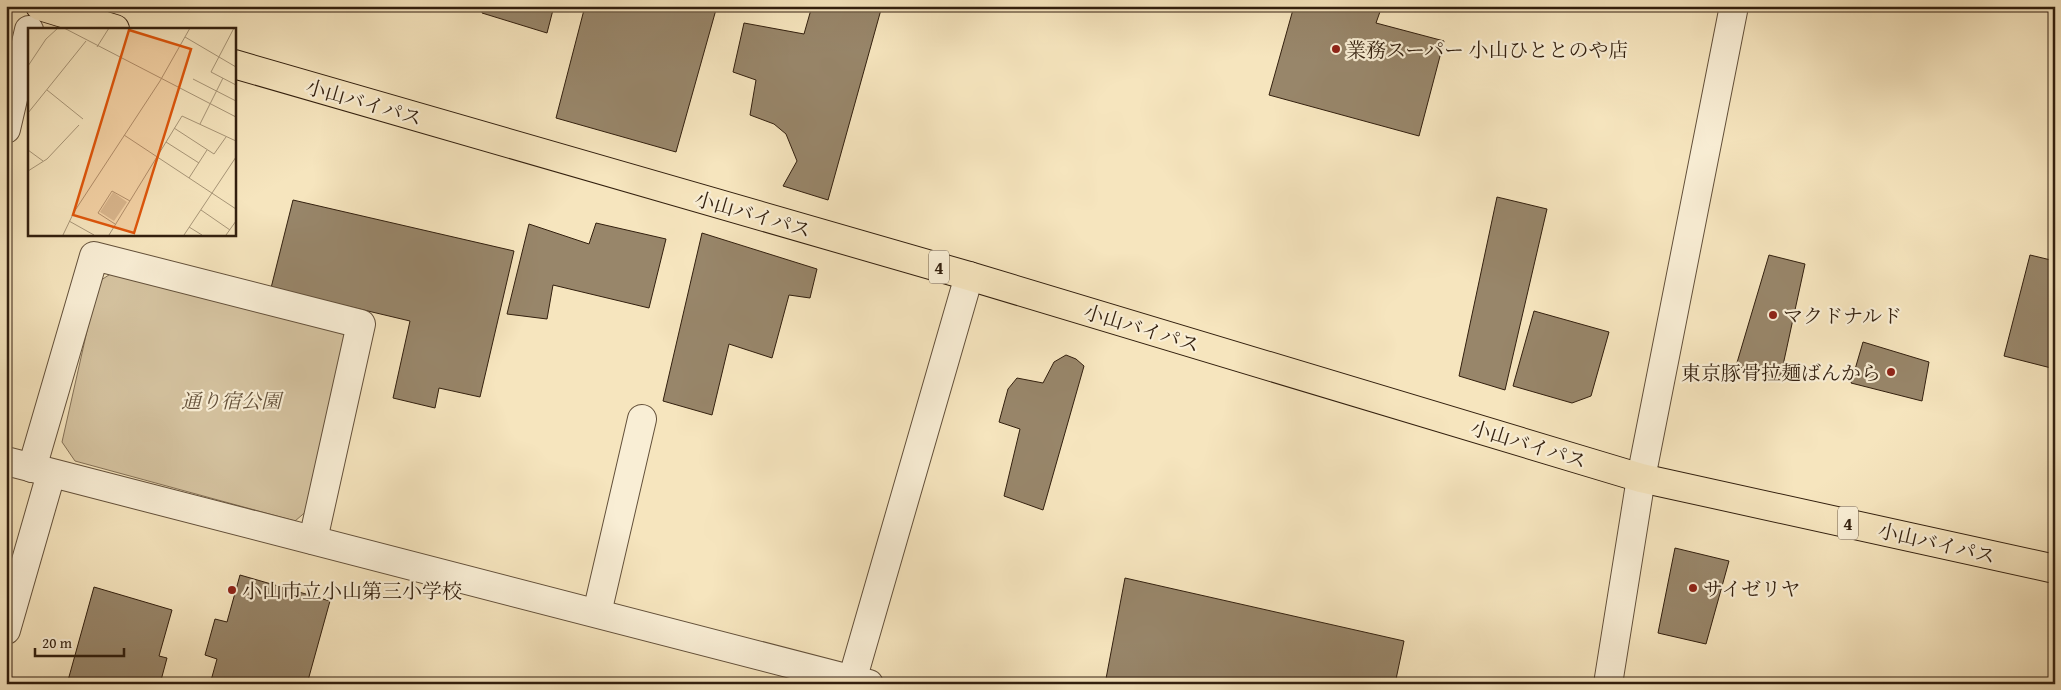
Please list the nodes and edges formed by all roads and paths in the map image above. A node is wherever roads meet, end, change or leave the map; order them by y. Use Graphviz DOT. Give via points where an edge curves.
graph roads {
  1 [pos="34,6"];
  2 [pos="40,6"];
  3 [pos="1734,6"];
  4 [pos="29,28"];
  5 [pos="112,28"];
  6 [pos="28,34"];
  7 [pos="235,64"];
  8 [pos="6,129"];
  9 [pos="970,276"];
  10 [pos="642,418"];
  11 [pos="30,468"];
  12 [pos="1641,478"];
  13 [pos="313,540"];
  14 [pos="2055,570"];
  15 [pos="597,614"];
  16 [pos="6,630"];
  17 [pos="857,682"];
  18 [pos="1608,684"];
  1 -- 4 [label="street"];
  2 -- 5 [label="highway"];
  3 -- 12 [label="street"];
  6 -- 8 [label="street"];
  7 -- 9 [label="highway, 小山バイパス / 4"];
  9 -- 12 [label="highway, 小山バイパス / 4"];
  9 -- 17 [label="street"];
  10 -- 15 [label="street"];
  11 -- 13 [label="street"];
  11 -- 13 [label="street" via="94,256 351,321 361,324"];
  11 -- 16 [label="street"];
  12 -- 14 [label="highway, 小山バイパス / 4"];
  12 -- 18 [label="street"];
  13 -- 15 [label="street"];
  15 -- 17 [label="street"];
}
